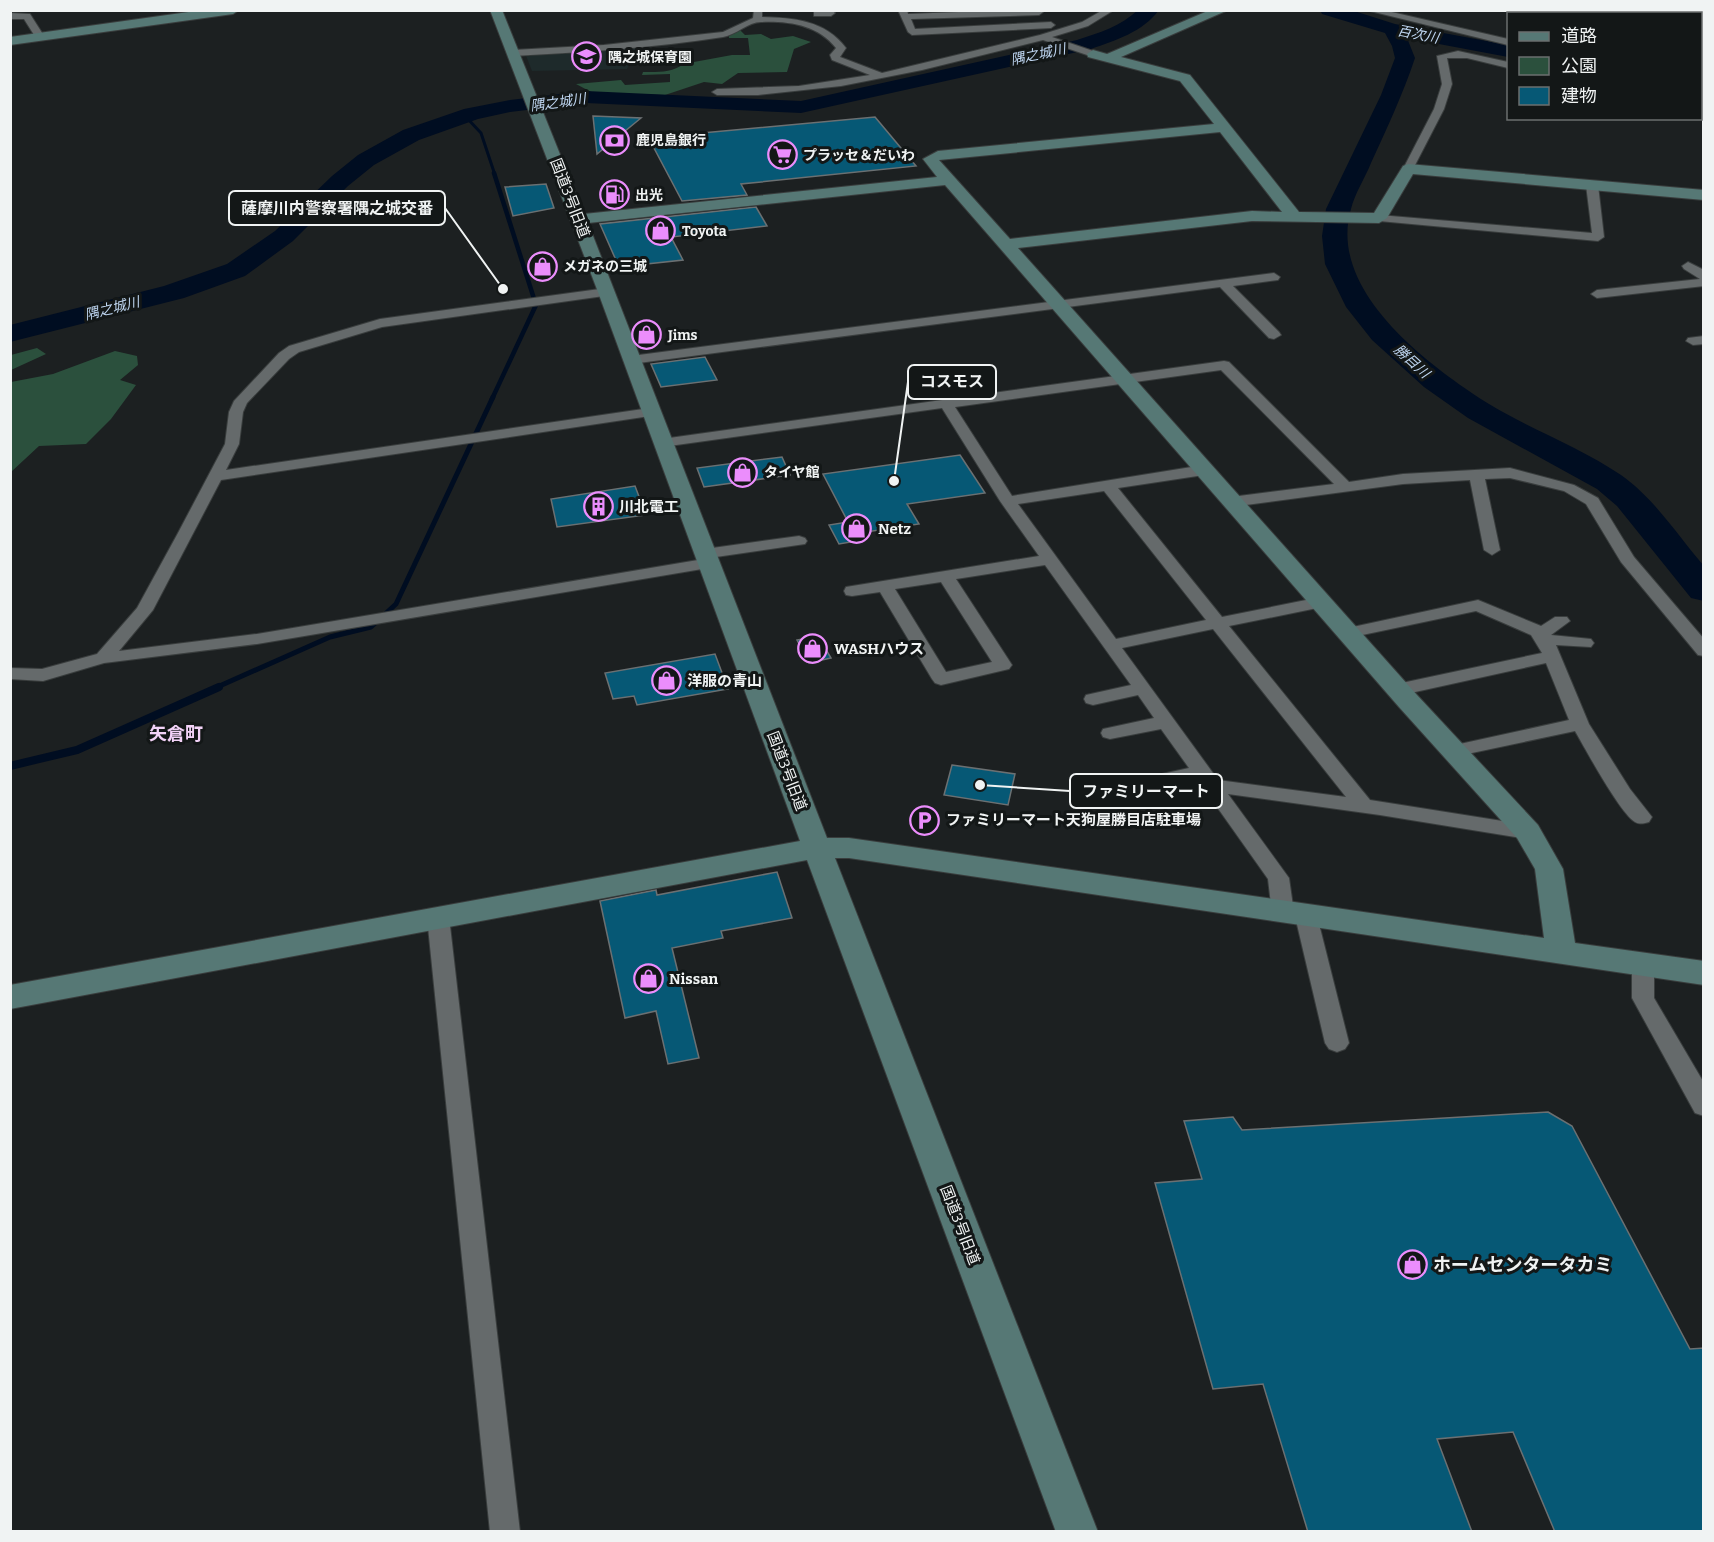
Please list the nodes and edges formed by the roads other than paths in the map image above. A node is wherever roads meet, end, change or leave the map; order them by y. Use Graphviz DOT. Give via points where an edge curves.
graph roads {
  1 [pos="233,10"];
  2 [pos="496,10"];
  3 [pos="1110,10"];
  4 [pos="1222,10"];
  5 [pos="1370,10"];
  6 [pos="819,12"];
  7 [pos="1039,12"];
  8 [pos="831,14"];
  9 [pos="903,14"];
  10 [pos="757,15"];
  11 [pos="10,16"];
  12 [pos="808,24"];
  13 [pos="1051,25"];
  14 [pos="39,36"];
  15 [pos="1045,38"];
  16 [pos="10,40"];
  17 [pos="1507,42"];
  18 [pos="513,53"];
  19 [pos="1093,54"];
  20 [pos="1108,58"];
  21 [pos="1507,64"];
  22 [pos="878,75"];
  23 [pos="717,92"];
  24 [pos="1223,127"];
  25 [pos="1408,169"];
  26 [pos="948,180"];
  27 [pos="1592,185"];
  28 [pos="1704,195"];
  29 [pos="1296,215"];
  30 [pos="1374,218"];
  31 [pos="578,219"];
  32 [pos="1005,245"];
  33 [pos="1704,265"];
  34 [pos="1704,276"];
  35 [pos="1274,277"];
  36 [pos="1704,282"];
  37 [pos="1223,283"];
  38 [pos="607,292"];
  39 [pos="1597,294"];
  40 [pos="1058,305"];
  41 [pos="1274,335"];
  42 [pos="631,360"];
  43 [pos="1123,380"];
  44 [pos="947,405"];
  45 [pos="651,412"];
  46 [pos="662,443"];
  47 [pos="1204,470"];
  48 [pos="1477,475"];
  49 [pos="216,476"];
  50 [pos="1108,486"];
  51 [pos="1346,487"];
  52 [pos="1008,501"];
  53 [pos="1231,502"];
  54 [pos="799,541"];
  55 [pos="1492,550"];
  56 [pos="706,559"];
  57 [pos="1049,559"];
  58 [pos="946,576"];
  59 [pos="885,586"];
  60 [pos="852,591"];
  61 [pos="1320,602"];
  62 [pos="1561,621"];
  63 [pos="1217,623"];
  64 [pos="1348,633"];
  65 [pos="1545,643"];
  66 [pos="1585,643"];
  67 [pos="1110,645"];
  68 [pos="1704,651"];
  69 [pos="103,658"];
  70 [pos="10,673"];
  71 [pos="1142,689"];
  72 [pos="1397,690"];
  73 [pos="1093,699"];
  74 [pos="1164,722"];
  75 [pos="1580,724"];
  76 [pos="1110,733"];
  77 [pos="1453,751"];
  78 [pos="1205,778"];
  79 [pos="1106,793"];
  80 [pos="1363,805"];
  81 [pos="1642,818"];
  82 [pos="1528,832"];
  83 [pos="817,848"];
  84 [pos="1294,914"];
  85 [pos="438,917"];
  86 [pos="1562,954"];
  87 [pos="1643,966"];
  88 [pos="1704,973"];
  89 [pos="10,997"];
  90 [pos="1337,1043"];
  91 [pos="1704,1106"];
  92 [pos="505,1532"];
  93 [pos="1077,1532"];
  1 -- 14 [label="street"];
  2 -- 18 [label="street, 国道3号旧道"];
  3 -- 15 [label="street"];
  4 -- 20 [label="street"];
  5 -- 17 [label="street"];
  6 -- 8 [label="street"];
  6 -- 12 [label="street"];
  7 -- 9 [label="street"];
  9 -- 13 [label="street" via="912,32"];
  10 -- 12 [label="street"];
  10 -- 18 [label="street" via="724,34 604,48"];
  11 -- 14 [label="street" via="27,16"];
  12 -- 22 [label="street" via="838,42 841,48 835,58"];
  14 -- 16 [label="street"];
  15 -- 19 [label="street"];
  15 -- 22 [label="street"];
  18 -- 31 [label="street, 国道3号旧道"];
  19 -- 20 [label="street"];
  20 -- 24 [label="street" via="1185,78"];
  21 -- 25 [label="street" via="1465,55 1442,56 1447,84 1439,109"];
  22 -- 23 [label="street" via="783,92"];
  24 -- 26 [label="street" via="930,159"];
  24 -- 29 [label="street"];
  25 -- 27 [label="street"];
  25 -- 30 [label="street"];
  26 -- 31 [label="street"];
  26 -- 32 [label="street"];
  27 -- 28 [label="street"];
  27 -- 30 [label="street" via="1598,237"];
  29 -- 30 [label="street"];
  29 -- 32 [label="street" via="1252,216"];
  31 -- 38 [label="street, 国道3号旧道"];
  32 -- 40 [label="street"];
  33 -- 34 [label="street" via="1688,266"];
  35 -- 37 [label="street"];
  36 -- 39 [label="street"];
  37 -- 40 [label="street"];
  37 -- 41 [label="street"];
  38 -- 42 [label="street, 国道3号旧道"];
  38 -- 49 [label="street" via="380,323 294,349 241,401 232,444"];
  40 -- 42 [label="street"];
  40 -- 43 [label="street"];
  42 -- 45 [label="street, 国道3号旧道"];
  43 -- 44 [label="street"];
  43 -- 47 [label="street"];
  43 -- 51 [label="street" via="1224,365"];
  44 -- 46 [label="street"];
  44 -- 52 [label="street"];
  45 -- 46 [label="street, 国道3号旧道"];
  45 -- 49 [label="street"];
  46 -- 56 [label="street, 国道3号旧道"];
  47 -- 50 [label="street"];
  47 -- 53 [label="street"];
  48 -- 51 [label="street"];
  48 -- 55 [label="street"];
  48 -- 68 [label="street" via="1510,473 1569,488 1592,501 1627,559"];
  49 -- 69 [label="street" via="144,610"];
  50 -- 52 [label="street"];
  50 -- 63 [label="street"];
  51 -- 53 [label="street"];
  52 -- 57 [label="street"];
  53 -- 61 [label="street"];
  54 -- 56 [label="street"];
  56 -- 69 [label="street" via="257,639"];
  56 -- 83 [label="street, 国道3号旧道"];
  57 -- 58 [label="street"];
  57 -- 67 [label="street"];
  58 -- 59 [label="street"];
  58 -- 59 [label="street" via="1003,666 941,679"];
  59 -- 60 [label="street"];
  61 -- 63 [label="street"];
  61 -- 64 [label="street"];
  62 -- 65 [label="street"];
  63 -- 67 [label="street"];
  63 -- 80 [label="street"];
  64 -- 65 [label="street" via="1493,603 1538,631"];
  64 -- 72 [label="street"];
  65 -- 66 [label="street"];
  65 -- 72 [label="street"];
  65 -- 75 [label="street"];
  67 -- 71 [label="street"];
  69 -- 70 [label="street" via="43,675"];
  71 -- 73 [label="street"];
  71 -- 74 [label="street"];
  72 -- 77 [label="street"];
  74 -- 76 [label="street"];
  74 -- 78 [label="street"];
  75 -- 77 [label="street"];
  75 -- 81 [label="street"];
  77 -- 82 [label="street"];
  78 -- 79 [label="street"];
  78 -- 80 [label="street"];
  78 -- 84 [label="street" via="1278,878"];
  80 -- 82 [label="street"];
  82 -- 86 [label="street" via="1549,869"];
  83 -- 84 [label="street" via="849,848"];
  83 -- 85 [label="street"];
  83 -- 93 [label="street, 国道3号旧道"];
  84 -- 86 [label="street"];
  84 -- 90 [label="street"];
  85 -- 89 [label="street"];
  85 -- 92 [label="street"];
  86 -- 87 [label="street"];
  87 -- 88 [label="street"];
  87 -- 91 [label="street" via="1643,998"];
}
